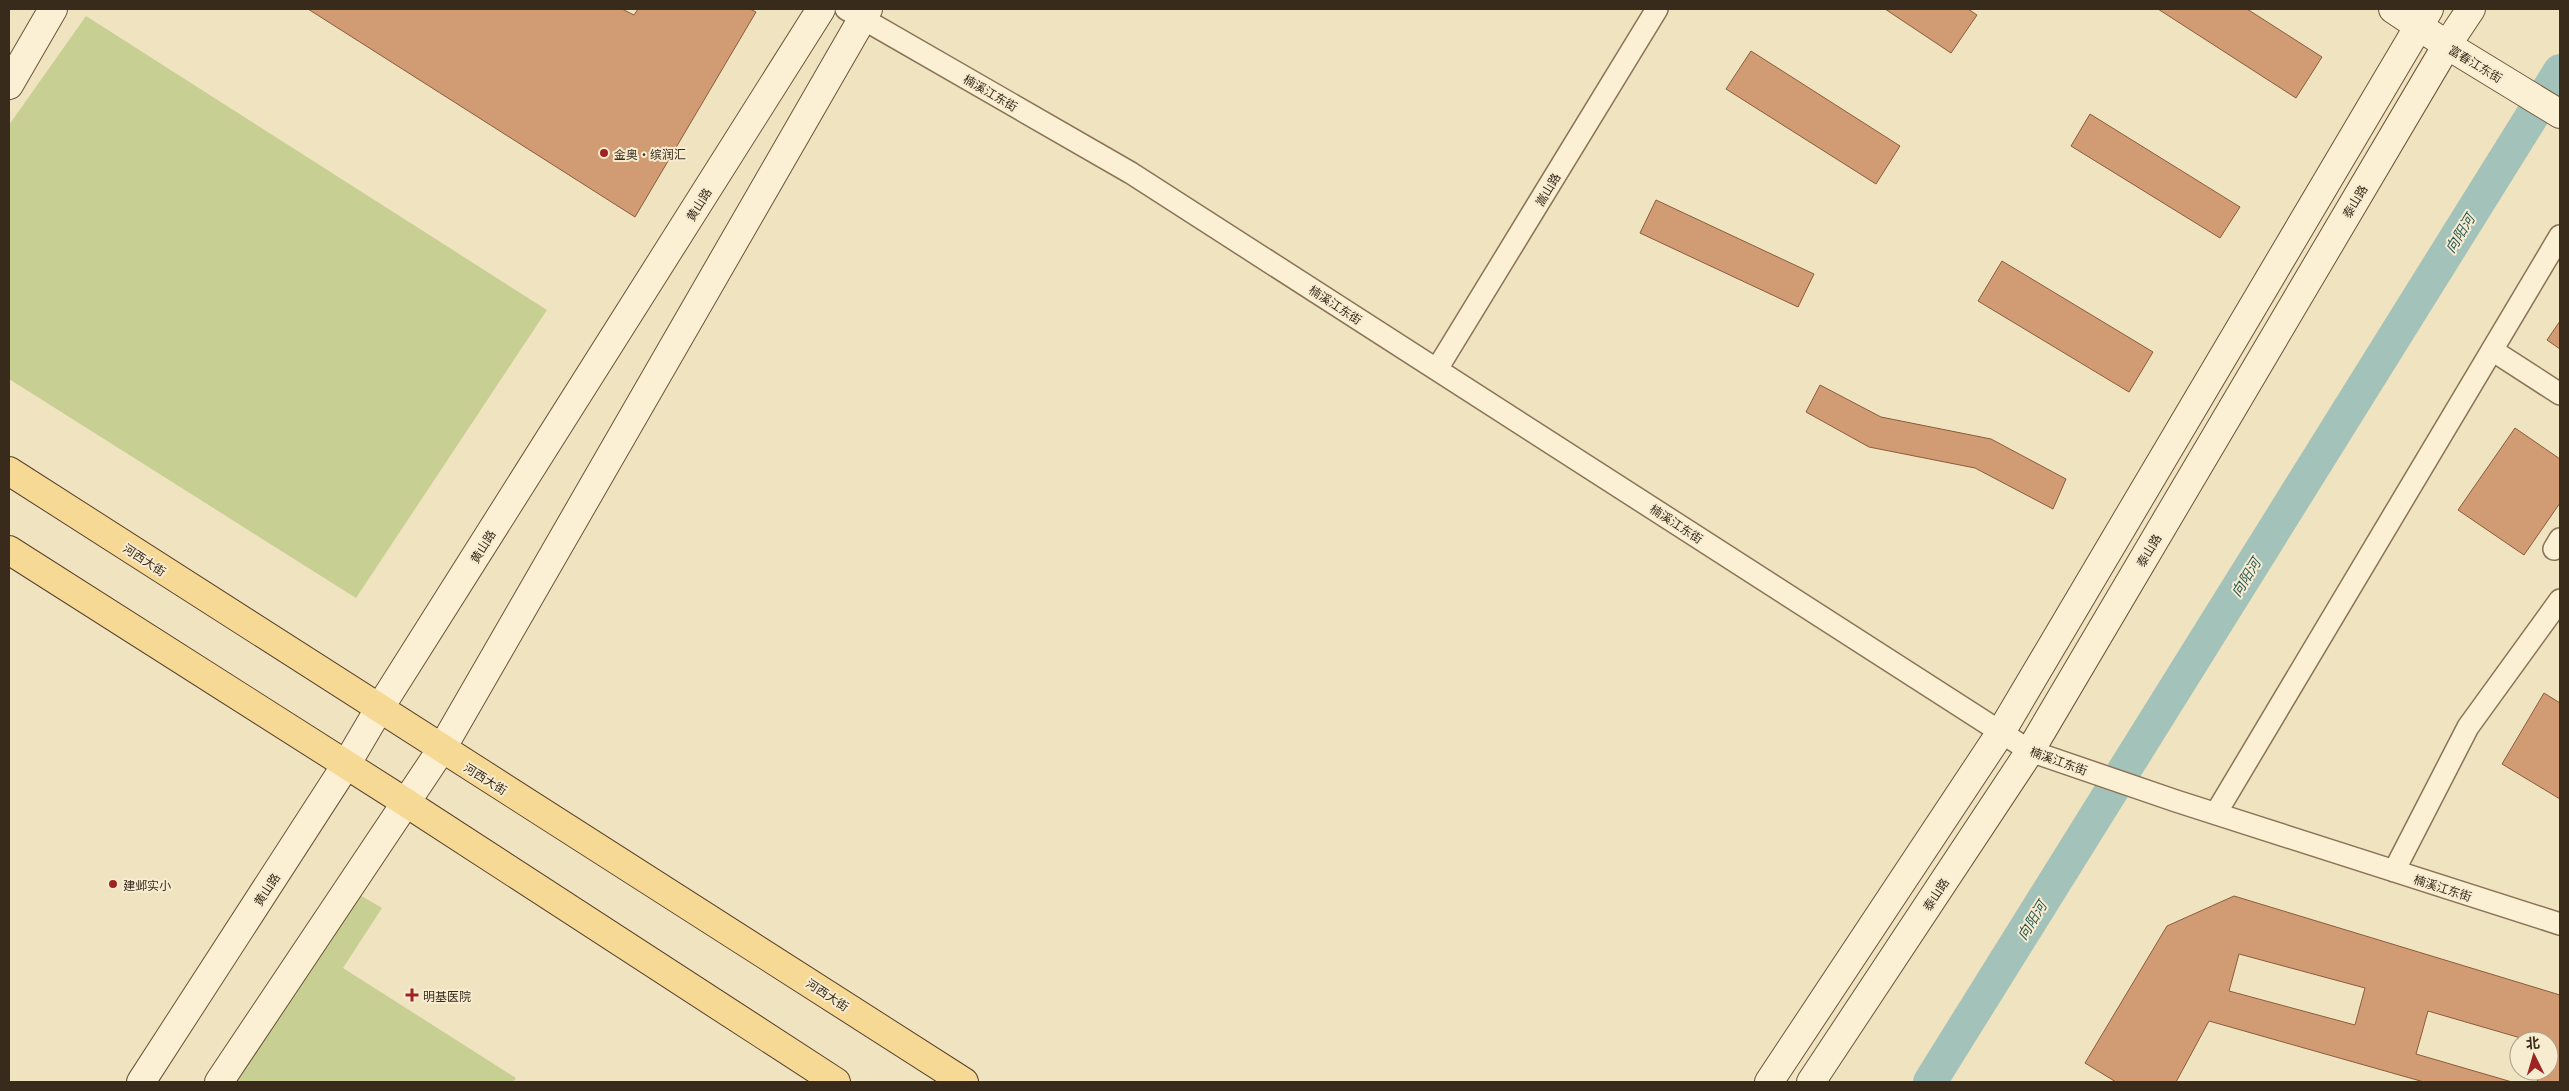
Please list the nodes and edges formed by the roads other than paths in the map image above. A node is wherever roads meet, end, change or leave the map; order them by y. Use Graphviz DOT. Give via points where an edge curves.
graph roads {
  1 [pos="53,9"];
  2 [pos="821,9"];
  3 [pos="1657,9"];
  4 [pos="2393,9"];
  5 [pos="2471,9"];
  6 [pos="859,12"];
  7 [pos="2424,17"];
  8 [pos="2447,45"];
  9 [pos="9,85"];
  10 [pos="2560,114"];
  11 [pos="2560,236"];
  12 [pos="2492,350"];
  13 [pos="1437,369"];
  14 [pos="2560,394"];
  15 [pos="9,471"];
  16 [pos="9,550"];
  17 [pos="2560,600"];
  18 [pos="379,708"];
  19 [pos="2001,732"];
  20 [pos="441,750"];
  21 [pos="2030,750"];
  22 [pos="346,765"];
  23 [pos="405,802"];
  24 [pos="2216,813"];
  25 [pos="2394,871"];
  26 [pos="2560,924"];
  27 [pos="141,1082"];
  28 [pos="219,1082"];
  29 [pos="836,1082"];
  30 [pos="964,1082"];
  31 [pos="1769,1082"];
  32 [pos="1811,1082"];
  1 -- 9 [label="street"];
  2 -- 18 [label="street, 黄山路"];
  3 -- 13 [label="street, 嵩山路"];
  4 -- 7 [label="street, 富春江东街"];
  5 -- 8 [label="street, 泰山路"];
  6 -- 13 [label="street, 楠溪江东街" via="1131,173"];
  6 -- 20 [label="street"];
  7 -- 8 [label="street, 富春江东街"];
  7 -- 19 [label="street"];
  8 -- 10 [label="street, 富春江东街"];
  8 -- 21 [label="street, 泰山路"];
  11 -- 12 [label="street"];
  12 -- 14 [label="street"];
  12 -- 24 [label="street"];
  13 -- 19 [label="street, 楠溪江东街"];
  15 -- 18 [label="main road, 河西大街"];
  16 -- 22 [label="main road"];
  17 -- 25 [label="street" via="2468,727"];
  18 -- 20 [label="main road, 河西大街"];
  18 -- 22 [label="street, 黄山路"];
  19 -- 21 [label="street, 楠溪江东街"];
  19 -- 31 [label="street"];
  20 -- 23 [label="street"];
  20 -- 30 [label="main road, 河西大街"];
  21 -- 24 [label="street, 楠溪江东街"];
  21 -- 32 [label="street, 泰山路"];
  22 -- 23 [label="main road"];
  22 -- 27 [label="street, 黄山路"];
  23 -- 28 [label="street"];
  23 -- 29 [label="main road"];
  24 -- 25 [label="street, 楠溪江东街"];
  25 -- 26 [label="street, 楠溪江东街"];
}
